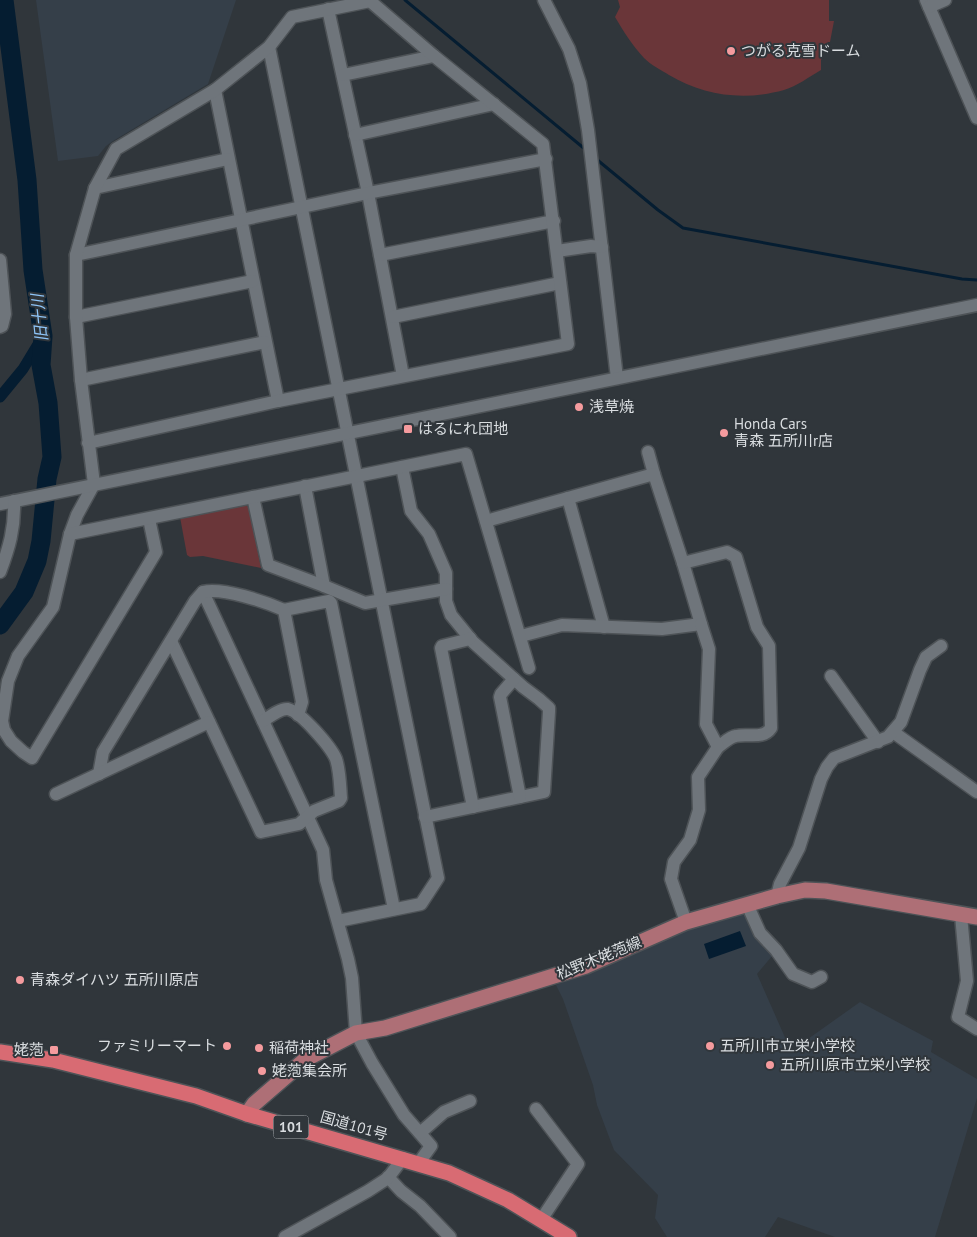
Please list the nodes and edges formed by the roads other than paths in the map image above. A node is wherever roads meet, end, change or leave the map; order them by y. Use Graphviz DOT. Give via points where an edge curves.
graph roads {
  1 [pos="544,0"];
  2 [pos="945,0"];
  3 [pos="927,4"];
  4 [pos="328,9"];
  5 [pos="269,47"];
  6 [pos="434,56"];
  7 [pos="343,75"];
  8 [pos="215,90"];
  9 [pos="494,104"];
  10 [pos="977,118"];
  11 [pos="355,135"];
  12 [pos="228,159"];
  13 [pos="546,159"];
  14 [pos="95,188"];
  15 [pos="368,193"];
  16 [pos="302,207"];
  17 [pos="240,220"];
  18 [pos="554,221"];
  19 [pos="602,247"];
  20 [pos="557,250"];
  21 [pos="76,254"];
  22 [pos="380,255"];
  23 [pos="0,260"];
  24 [pos="252,280"];
  25 [pos="560,283"];
  26 [pos="977,305"];
  27 [pos="392,317"];
  28 [pos="76,318"];
  29 [pos="0,327"];
  30 [pos="265,342"];
  31 [pos="403,376"];
  32 [pos="617,378"];
  33 [pos="81,380"];
  34 [pos="339,389"];
  35 [pos="278,401"];
  36 [pos="347,433"];
  37 [pos="88,442"];
  38 [pos="648,452"];
  39 [pos="402,467"];
  40 [pos="654,474"];
  41 [pos="356,476"];
  42 [pos="94,484"];
  43 [pos="305,486"];
  44 [pos="253,497"];
  45 [pos="568,498"];
  46 [pos="19,500"];
  47 [pos="0,504"];
  48 [pos="149,519"];
  49 [pos="486,522"];
  50 [pos="70,534"];
  51 [pos="683,563"];
  52 [pos="0,572"];
  53 [pos="324,586"];
  54 [pos="446,589"];
  55 [pos="203,592"];
  56 [pos="381,600"];
  57 [pos="284,610"];
  58 [pos="701,624"];
  59 [pos="604,627"];
  60 [pos="521,636"];
  61 [pos="470,638"];
  62 [pos="171,640"];
  63 [pos="941,646"];
  64 [pos="529,668"];
  65 [pos="831,676"];
  66 [pos="514,679"];
  67 [pos="298,715"];
  68 [pos="263,721"];
  69 [pos="209,722"];
  70 [pos="893,732"];
  71 [pos="878,742"];
  72 [pos="718,747"];
  73 [pos="99,774"];
  74 [pos="977,792"];
  75 [pos="56,794"];
  76 [pos="520,797"];
  77 [pos="473,807"];
  78 [pos="307,815"];
  79 [pos="425,816"];
  80 [pos="777,896"];
  81 [pos="747,904"];
  82 [pos="394,910"];
  83 [pos="961,915"];
  84 [pos="977,917"];
  85 [pos="338,921"];
  86 [pos="686,922"];
  87 [pos="821,977"];
  88 [pos="977,1029"];
  89 [pos="356,1033"];
  90 [pos="0,1052"];
  91 [pos="470,1101"];
  92 [pos="536,1110"];
  93 [pos="247,1114"];
  94 [pos="420,1133"];
  95 [pos="403,1158"];
  96 [pos="418,1164"];
  97 [pos="388,1177"];
  98 [pos="541,1220"];
  99 [pos="285,1237"];
  100 [pos="450,1237"];
  101 [pos="569,1237"];
  1 -- 19 [label="street" via="569,49 580,83"];
  2 -- 3 [label="street"];
  3 -- 10 [label="street"];
  4 -- 5 [label="street" via="292,17"];
  4 -- 6 [label="street" via="370,1"];
  4 -- 7 [label="street"];
  5 -- 8 [label="street"];
  5 -- 16 [label="street"];
  6 -- 7 [label="street"];
  6 -- 9 [label="street"];
  7 -- 11 [label="street"];
  8 -- 12 [label="street"];
  8 -- 14 [label="street" via="116,148"];
  9 -- 11 [label="street"];
  9 -- 13 [label="street" via="543,144"];
  11 -- 15 [label="street"];
  12 -- 14 [label="street"];
  12 -- 17 [label="street"];
  13 -- 15 [label="street"];
  13 -- 18 [label="street"];
  14 -- 21 [label="street"];
  15 -- 16 [label="street"];
  15 -- 22 [label="street"];
  16 -- 17 [label="street"];
  16 -- 34 [label="street"];
  17 -- 21 [label="street"];
  17 -- 24 [label="street"];
  18 -- 20 [label="street"];
  18 -- 22 [label="street"];
  19 -- 20 [label="street"];
  19 -- 32 [label="street"];
  20 -- 25 [label="street"];
  21 -- 28 [label="street"];
  22 -- 27 [label="street"];
  23 -- 29 [label="street" via="5,314"];
  24 -- 28 [label="street"];
  24 -- 30 [label="street"];
  25 -- 27 [label="street"];
  25 -- 31 [label="street" via="568,344"];
  26 -- 32 [label="street"];
  27 -- 31 [label="street"];
  28 -- 33 [label="street"];
  30 -- 33 [label="street"];
  30 -- 35 [label="street"];
  31 -- 34 [label="street"];
  32 -- 36 [label="street"];
  33 -- 37 [label="street"];
  34 -- 35 [label="street"];
  34 -- 36 [label="street"];
  35 -- 37 [label="street"];
  36 -- 41 [label="street"];
  36 -- 42 [label="street"];
  37 -- 42 [label="street"];
  38 -- 40 [label="street"];
  39 -- 41 [label="street"];
  39 -- 49 [label="street" via="466,454"];
  39 -- 54 [label="street" via="411,511 434,544 446,573"];
  40 -- 45 [label="street"];
  40 -- 51 [label="street"];
  41 -- 43 [label="street"];
  41 -- 56 [label="street"];
  42 -- 46 [label="street"];
  42 -- 50 [label="street"];
  43 -- 44 [label="street"];
  43 -- 53 [label="street"];
  44 -- 48 [label="street"];
  44 -- 53 [label="street" via="268,565"];
  45 -- 49 [label="street"];
  45 -- 59 [label="street"];
  46 -- 47 [label="street"];
  46 -- 52 [label="street" via="14,512 11,544"];
  48 -- 50 [label="street"];
  48 -- 50 [label="street" via="156,552 32,758 4,730 2,721 8,681 18,656 53,607"];
  49 -- 60 [label="street"];
  51 -- 58 [label="street"];
  51 -- 72 [label="street" via="727,552 736,557 757,627 769,646 771,728 762,736 737,735"];
  53 -- 56 [label="street" via="365,603"];
  54 -- 56 [label="street"];
  54 -- 61 [label="street" via="451,615"];
  55 -- 57 [label="street" via="214,590"];
  55 -- 62 [label="street"];
  55 -- 68 [label="street"];
  56 -- 79 [label="street"];
  57 -- 67 [label="street" via="302,702"];
  57 -- 82 [label="street" via="332,602"];
  58 -- 59 [label="street" via="662,629"];
  58 -- 72 [label="street" via="708,649 706,724"];
  59 -- 60 [label="street" via="562,625"];
  60 -- 64 [label="street"];
  61 -- 66 [label="street"];
  61 -- 77 [label="street" via="441,648"];
  62 -- 69 [label="street"];
  62 -- 73 [label="street" via="102,752"];
  63 -- 70 [label="street" via="926,657 901,722"];
  65 -- 71 [label="street"];
  66 -- 76 [label="street" via="500,697"];
  66 -- 76 [label="street" via="547,706 549,712 546,790"];
  67 -- 68 [label="street" via="285,709"];
  67 -- 78 [label="street" via="332,751 337,762 341,798"];
  68 -- 78 [label="street"];
  69 -- 73 [label="street"];
  69 -- 78 [label="street" via="261,832 298,824"];
  70 -- 71 [label="street"];
  70 -- 74 [label="street"];
  71 -- 80 [label="street" via="848,751 834,758 827,767 799,848"];
  72 -- 86 [label="street" via="698,777 699,810 690,840 674,862 671,879"];
  73 -- 75 [label="street"];
  76 -- 77 [label="street"];
  77 -- 79 [label="street"];
  78 -- 85 [label="street" via="323,850 326,880"];
  79 -- 82 [label="street" via="437,880 421,904"];
  80 -- 81 [label="main road, 松野木姥萢線"];
  80 -- 83 [label="main road, 松野木姥萢線" via="805,890 826,891"];
  81 -- 86 [label="main road, 松野木姥萢線"];
  81 -- 87 [label="street" via="760,933 793,974 812,982"];
  82 -- 85 [label="street"];
  83 -- 84 [label="main road, 松野木姥萢線"];
  83 -- 88 [label="street" via="967,981 958,1017"];
  85 -- 89 [label="street" via="352,978"];
  86 -- 89 [label="main road, 松野木姥萢線" via="586,966 385,1028"];
  89 -- 93 [label="main road, 松野木姥萢線" via="306,1059 254,1104"];
  89 -- 94 [label="street" via="404,1115"];
  90 -- 93 [label="highway, 国道101号 / 101" via="53,1060 188,1094"];
  91 -- 94 [label="street" via="444,1112"];
  92 -- 98 [label="street" via="578,1164"];
  93 -- 95 [label="highway, 国道101号 / 101"];
  94 -- 96 [label="street" via="431,1146"];
  95 -- 96 [label="highway, 国道101号 / 101"];
  95 -- 97 [label="street"];
  96 -- 98 [label="highway, 国道101号 / 101" via="449,1173 508,1200"];
  97 -- 99 [label="street"];
  97 -- 100 [label="street"];
  98 -- 101 [label="highway, 国道101号 / 101"];
}
